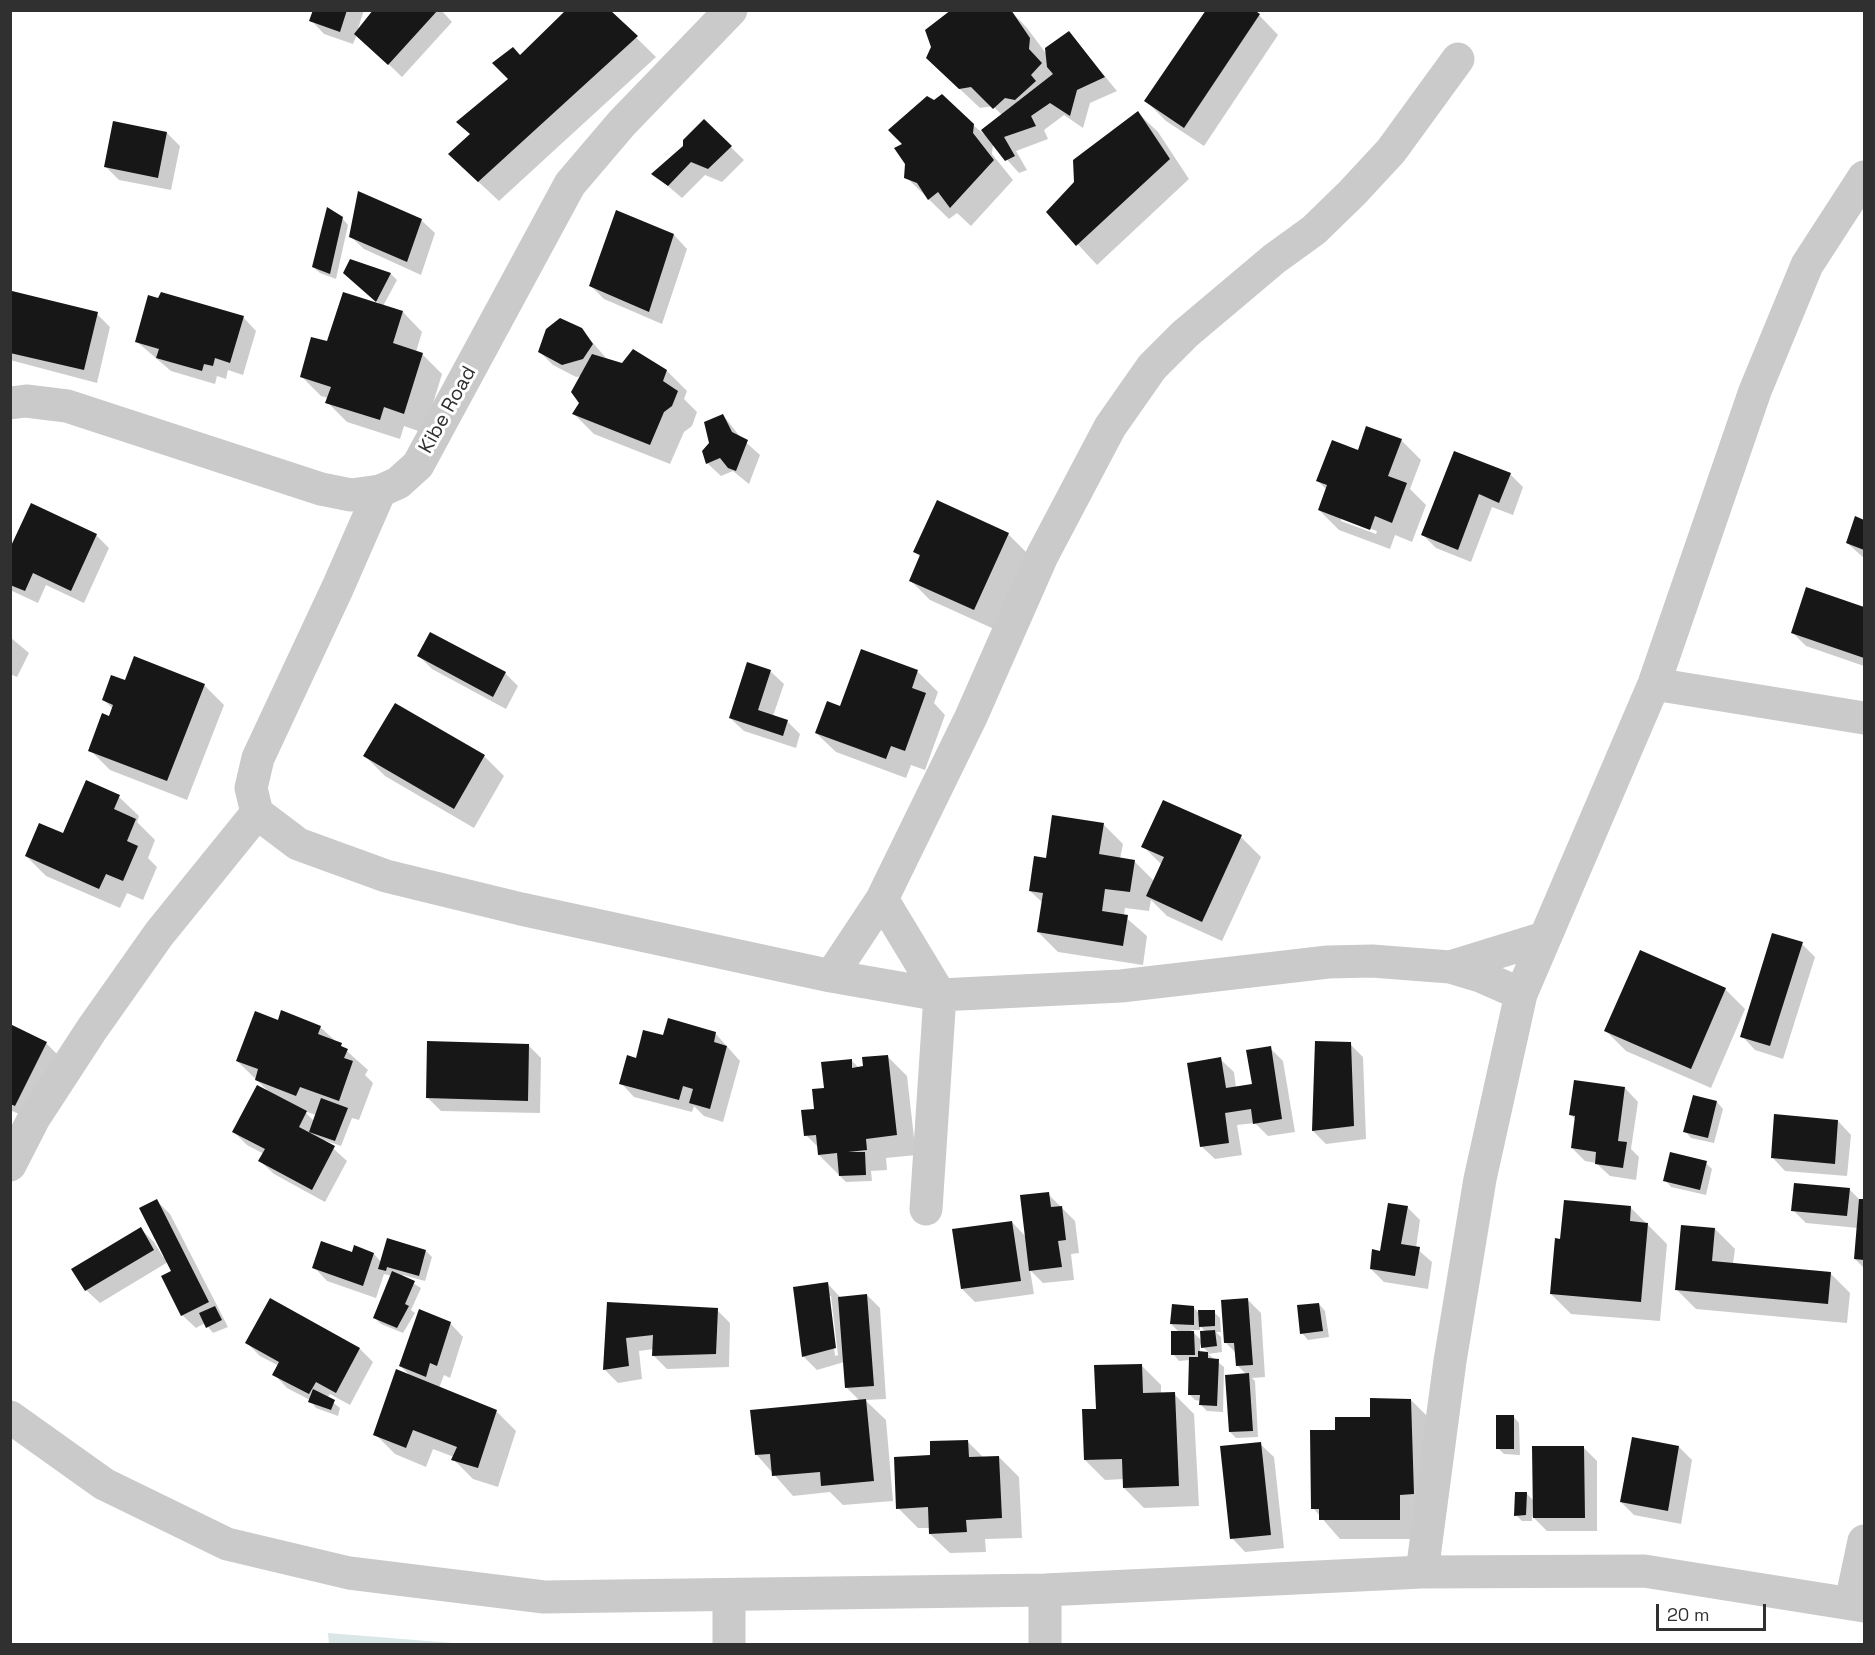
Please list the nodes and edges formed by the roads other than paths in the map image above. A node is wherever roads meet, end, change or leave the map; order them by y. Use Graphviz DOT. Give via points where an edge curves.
graph roads {
  1 [pos="730,10"];
  2 [pos="1458,59"];
  3 [pos="1864,177"];
  4 [pos="10,403"];
  5 [pos="380,491"];
  6 [pos="1654,684"];
  7 [pos="1864,718"];
  8 [pos="257,813"];
  9 [pos="882,899"];
  10 [pos="1544,938"];
  11 [pos="1450,967"];
  12 [pos="831,976"];
  13 [pos="1521,994"];
  14 [pos="940,995"];
  15 [pos="10,1165"];
  16 [pos="926,1209"];
  17 [pos="10,1417"];
  18 [pos="1864,1541"];
  19 [pos="1422,1572"];
  20 [pos="1045,1590"];
  21 [pos="729,1595"];
  22 [pos="1858,1604"];
  23 [pos="729,1644"];
  24 [pos="1045,1644"];
  1 -- 5 [label="street, Kibe Road" via="622,123 570,184 418,465 398,483"];
  2 -- 9 [label="street" via="1391,151 1352,193 1314,230 1185,334 1152,367 1110,427 1042,556 971,717"];
  3 -- 6 [label="street" via="1807,265 1755,392"];
  4 -- 5 [label="street, Kibe Road" via="26,400 67,406 321,489 351,495"];
  5 -- 8 [label="street" via="258,758 251,788"];
  6 -- 7 [label="street"];
  6 -- 10 [label="street"];
  8 -- 12 [label="street" via="298,844 386,876"];
  8 -- 15 [label="street" via="159,934 34,1118"];
  9 -- 12 [label="street"];
  9 -- 14 [label="street"];
  10 -- 11 [label="street"];
  10 -- 13 [label="street"];
  11 -- 13 [label="street"];
  11 -- 14 [label="street" via="1328,962 1121,986"];
  12 -- 14 [label="street"];
  13 -- 19 [label="street" via="1480,1179 1450,1361"];
  14 -- 16 [label="street"];
  17 -- 21 [label="street" via="104,1484 226,1544 349,1573 544,1597"];
  18 -- 22 [label="street"];
  19 -- 20 [label="street"];
  19 -- 22 [label="street" via="1644,1571"];
  20 -- 21 [label="street"];
  20 -- 24 [label="street"];
  21 -- 23 [label="street"];
}
